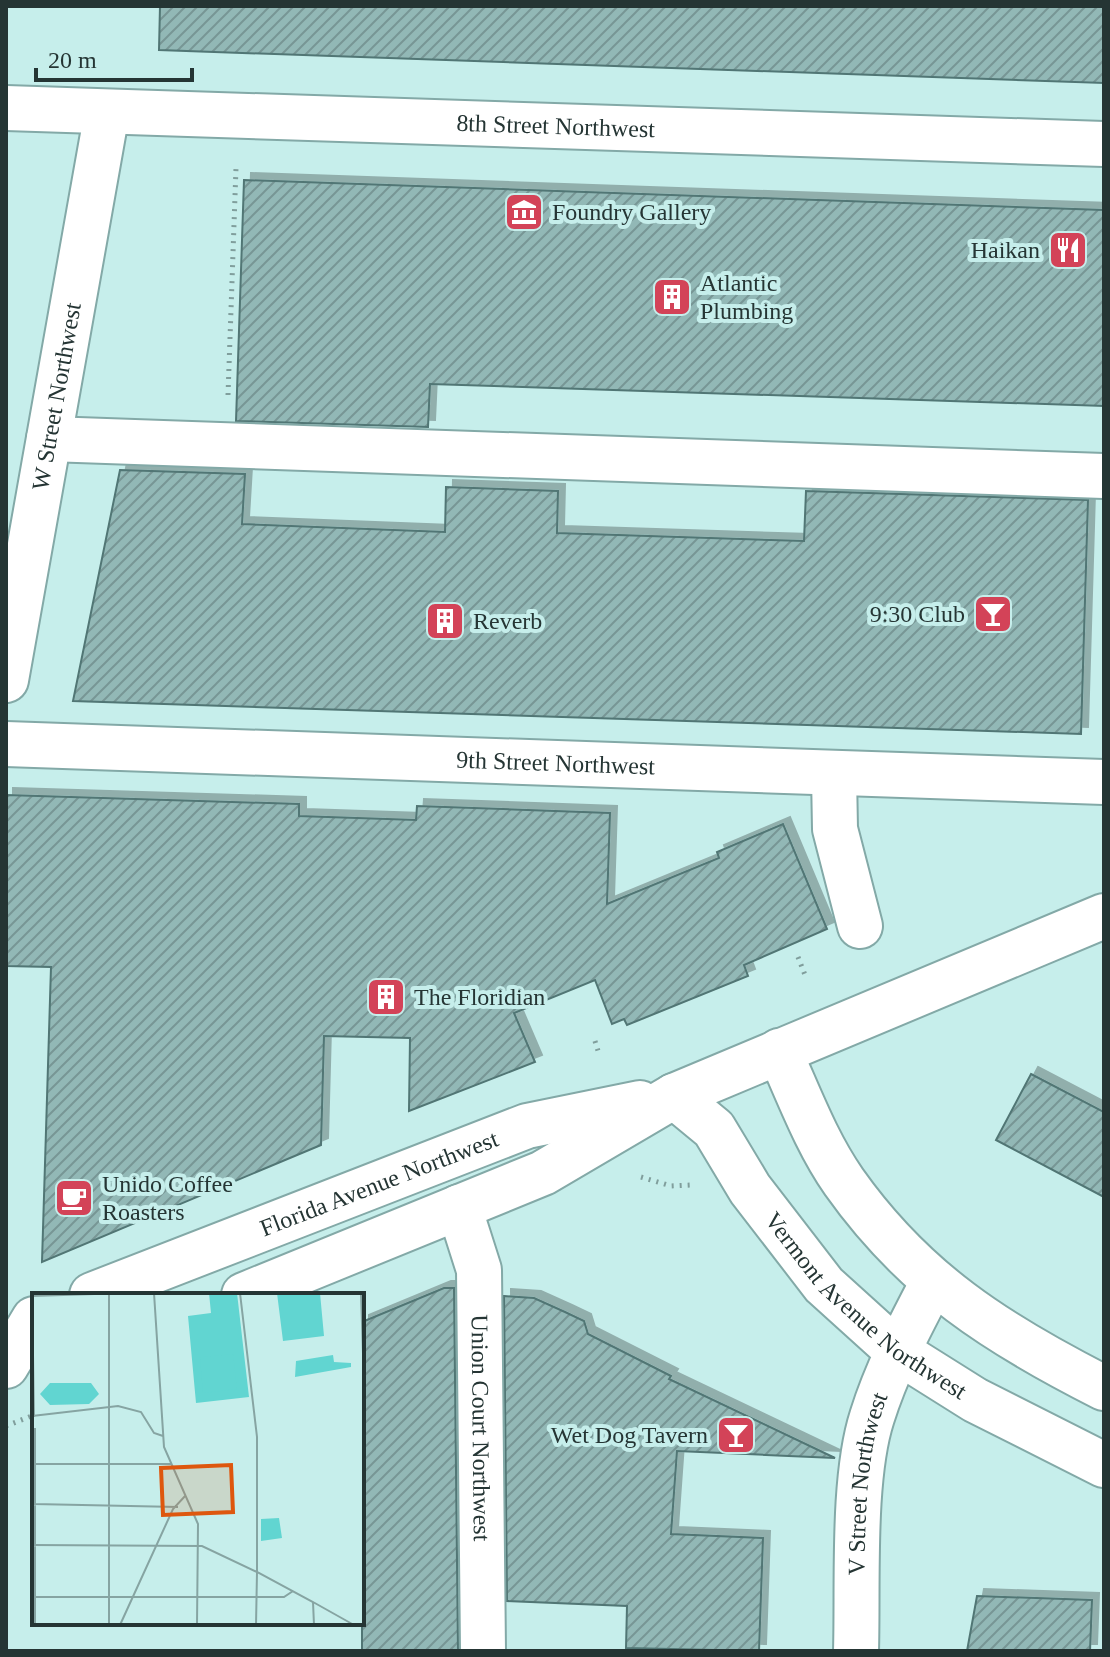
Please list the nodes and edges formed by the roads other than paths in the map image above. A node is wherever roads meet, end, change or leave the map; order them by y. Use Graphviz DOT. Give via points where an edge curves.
graph roads {
  1 [pos="6,108"];
  2 [pos="107,112"];
  3 [pos="1104,144"];
  4 [pos="49,439"];
  5 [pos="1104,476"];
  6 [pos="6,680"];
  7 [pos="6,744"];
  8 [pos="834,775"];
  9 [pos="1104,782"];
  10 [pos="1104,916"];
  11 [pos="860,926"];
  12 [pos="779,1051"];
  13 [pos="674,1096"];
  14 [pos="459,1207"];
  15 [pos="933,1282"];
  16 [pos="97,1293"];
  17 [pos="249,1293"];
  18 [pos="32,1322"];
  19 [pos="897,1351"];
  20 [pos="6,1366"];
  21 [pos="6,1378"];
  22 [pos="32,1381"];
  23 [pos="1104,1388"];
  24 [pos="1104,1465"];
  25 [pos="483,1651"];
  26 [pos="856,1651"];
  1 -- 2 [label="street, 8th Street Northwest"];
  2 -- 3 [label="street, 8th Street Northwest"];
  2 -- 4 [label="street, W Street Northwest"];
  4 -- 5 [label="street"];
  4 -- 6 [label="street, W Street Northwest"];
  7 -- 8 [label="street, 9th Street Northwest"];
  8 -- 9 [label="street, 9th Street Northwest"];
  8 -- 11 [label="street" via="835,829"];
  10 -- 12 [label="street, Florida Avenue Northwest"];
  12 -- 13 [label="street, Florida Avenue Northwest"];
  12 -- 15 [label="street" via="814,1131 843,1180 889,1239"];
  13 -- 14 [label="street, Florida Avenue Northwest" via="543,1173"];
  13 -- 16 [label="street, Florida Avenue Northwest" via="527,1126"];
  13 -- 19 [label="street, Vermont Avenue Northwest" via="714,1129 750,1189 824,1285"];
  14 -- 17 [label="street, Florida Avenue Northwest"];
  14 -- 25 [label="street, Union Court Northwest" via="479,1270"];
  15 -- 19 [label="street, V Street Northwest"];
  15 -- 23 [label="street" via="998,1329"];
  18 -- 20 [label="street"];
  19 -- 24 [label="street, Vermont Avenue Northwest" via="975,1400"];
  19 -- 26 [label="street, V Street Northwest" via="871,1419 862,1466"];
  21 -- 22 [label="street"];
}
